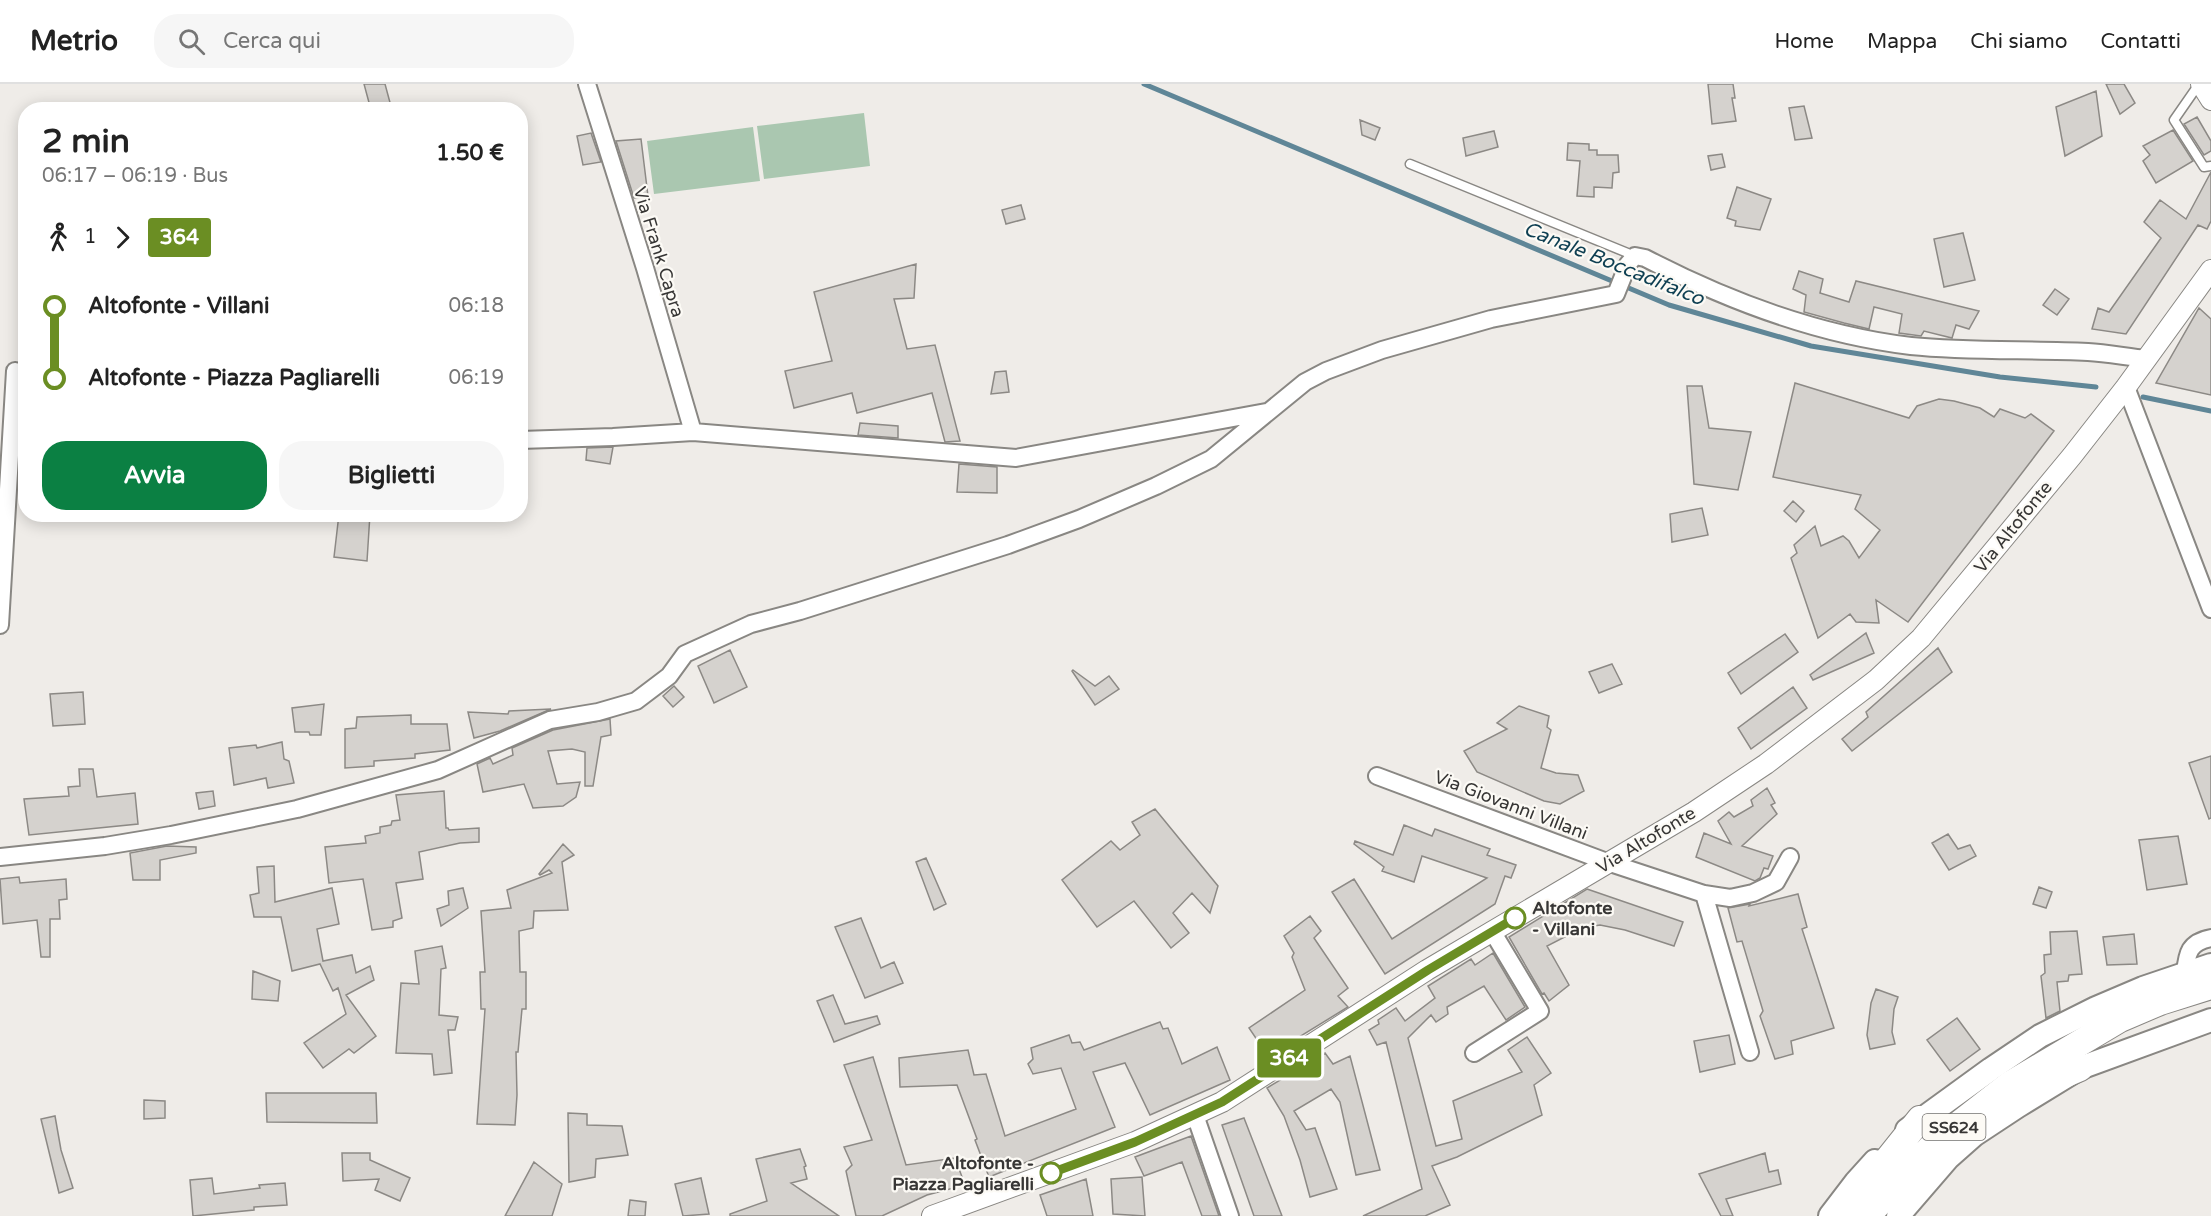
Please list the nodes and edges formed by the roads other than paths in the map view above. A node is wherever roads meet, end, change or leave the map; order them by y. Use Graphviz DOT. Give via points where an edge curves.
graph roads {
  1 [pos="587,84"];
  2 [pos="2200,84"];
  3 [pos="2211,100"];
  4 [pos="1410,164"];
  5 [pos="2211,166"];
  6 [pos="1635,256"];
  7 [pos="2211,270"];
  8 [pos="2147,359"];
  9 [pos="18,372"];
  10 [pos="2126,387"];
  11 [pos="1267,412"];
  12 [pos="6,429"];
  13 [pos="693,432"];
  14 [pos="528,440"];
  15 [pos="2211,609"];
  16 [pos="0,625"];
  17 [pos="1377,776"];
  18 [pos="0,857"];
  19 [pos="1790,857"];
  20 [pos="1607,862"];
  21 [pos="1704,894"];
  22 [pos="1492,931"];
  23 [pos="2211,938"];
  24 [pos="2211,965"];
  25 [pos="2185,973"];
  26 [pos="2211,986"];
  27 [pos="2211,1000"];
  28 [pos="2211,1020"];
  29 [pos="1750,1052"];
  30 [pos="1474,1053"];
  31 [pos="2056,1055"];
  32 [pos="2080,1068"];
  33 [pos="1195,1115"];
  34 [pos="1920,1119"];
  35 [pos="1963,1119"];
  36 [pos="932,1216"];
  37 [pos="1230,1216"];
  38 [pos="1830,1216"];
  39 [pos="1854,1216"];
  40 [pos="1867,1216"];
  41 [pos="1898,1216"];
  1 -- 13 [label="street, Via Frank Capra"];
  2 -- 3 [label="street"];
  2 -- 5 [label="lane" via="2175,120 2204,167"];
  4 -- 6 [label="lane"];
  6 -- 8 [label="street" via="1745,305 1825,330 1909,346 2089,352"];
  6 -- 11 [label="street" via="1616,294 1491,319 1382,350 1305,382"];
  7 -- 8 [label="street, Via Altofonte"];
  8 -- 10 [label="street, Via Altofonte"];
  9 -- 12 [label="street" via="15,371"];
  10 -- 15 [label="street"];
  10 -- 20 [label="street, Via Altofonte" via="1921,638 1876,680 1766,764 1694,812"];
  11 -- 13 [label="street" via="1016,458"];
  11 -- 18 [label="street" via="1211,459 1078,519 1008,545 751,624 685,654 669,676 636,701 550,720 438,770 297,809 105,846"];
  12 -- 16 [label="street"];
  13 -- 14 [label="street"];
  17 -- 20 [label="street, Via Giovanni Villani"];
  19 -- 21 [label="street, Via Giovanni Villani" via="1776,882 1753,893 1730,897"];
  20 -- 21 [label="street, Via Giovanni Villani"];
  20 -- 22 [label="street, Via Altofonte"];
  21 -- 29 [label="street"];
  22 -- 30 [label="street" via="1540,1011"];
  22 -- 33 [label="street, Via Altofonte" via="1222,1102"];
  23 -- 25 [label="street" via="2200,940 2188,952"];
  24 -- 25 [label="main road"];
  25 -- 34 [label="main road" via="2096,1008 2040,1036"];
  26 -- 31 [label="main road, SS624" via="2120,1018"];
  27 -- 31 [label="main road, SS624"];
  28 -- 32 [label="main road"];
  31 -- 35 [label="main road, SS624"];
  32 -- 35 [label="main road"];
  32 -- 41 [label="main road" via="1974,1135 1948,1158"];
  33 -- 36 [label="street, Via Altofonte" via="1135,1142"];
  33 -- 37 [label="street"];
  34 -- 38 [label="main road" via="1891,1144"];
  34 -- 39 [label="main road" via="1868,1184"];
  35 -- 40 [label="main road, SS624" via="1936,1142"];
}
